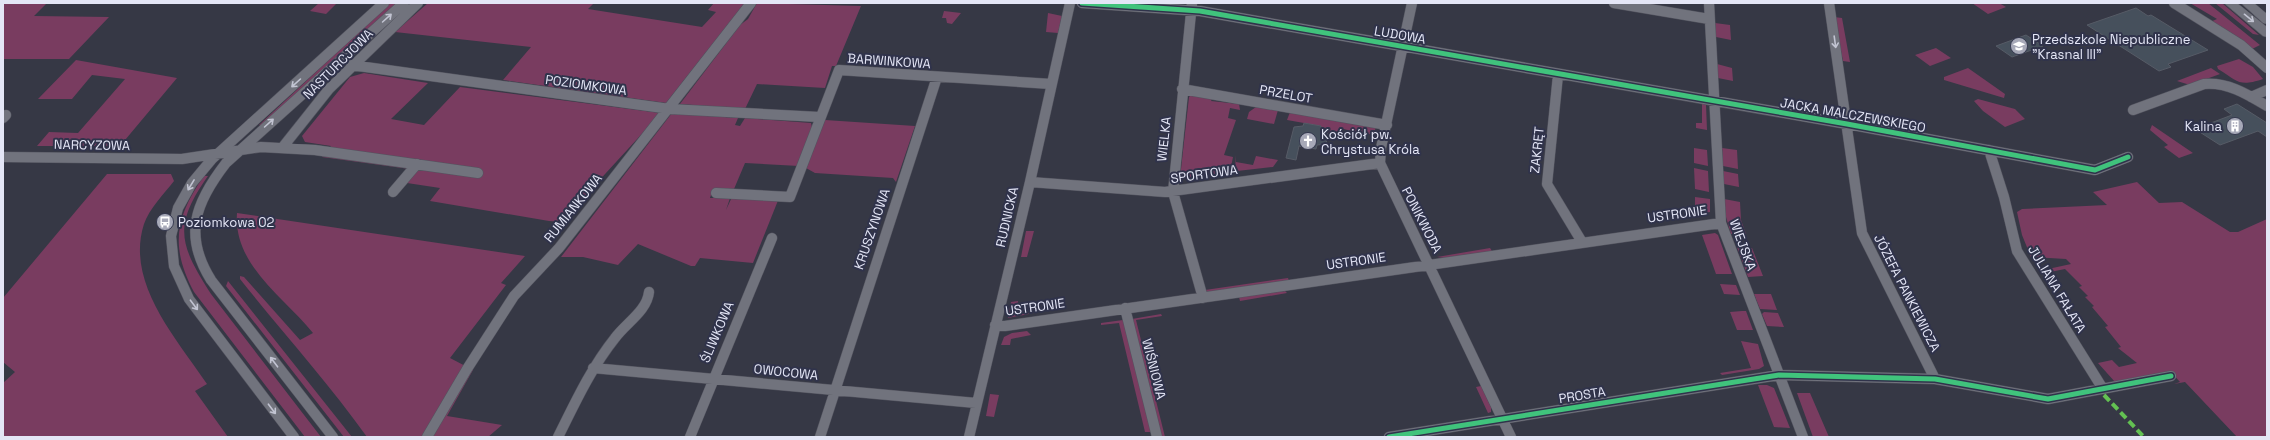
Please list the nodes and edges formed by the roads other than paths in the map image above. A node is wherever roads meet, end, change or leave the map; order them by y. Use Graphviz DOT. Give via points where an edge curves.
graph roads {
  1 [pos="384,3"];
  2 [pos="404,3"];
  3 [pos="418,3"];
  4 [pos="751,3"];
  5 [pos="1070,3"];
  6 [pos="1082,3"];
  7 [pos="1412,3"];
  8 [pos="1614,3"];
  9 [pos="1709,3"];
  10 [pos="1830,3"];
  11 [pos="2174,3"];
  12 [pos="2230,3"];
  13 [pos="2247,3"];
  14 [pos="1192,7"];
  15 [pos="1709,19"];
  16 [pos="2267,20"];
  17 [pos="2267,33"];
  18 [pos="1403,47"];
  19 [pos="351,66"];
  20 [pos="2267,68"];
  21 [pos="1558,75"];
  22 [pos="938,77"];
  23 [pos="1051,84"];
  24 [pos="1182,89"];
  25 [pos="2267,90"];
  26 [pos="2251,97"];
  27 [pos="1713,102"];
  28 [pos="2267,106"];
  29 [pos="670,108"];
  30 [pos="2133,110"];
  31 [pos="819,117"];
  32 [pos="1846,124"];
  33 [pos="1386,125"];
  34 [pos="282,148"];
  35 [pos="241,150"];
  36 [pos="1989,150"];
  37 [pos="215,155"];
  38 [pos="3,157"];
  39 [pos="2128,157"];
  40 [pos="1380,163"];
  41 [pos="417,164"];
  42 [pos="478,173"];
  43 [pos="1030,182"];
  44 [pos="393,192"];
  45 [pos="1173,192"];
  46 [pos="716,193"];
  47 [pos="1720,223"];
  48 [pos="772,238"];
  49 [pos="1582,242"];
  50 [pos="1430,265"];
  51 [pos="649,292"];
  52 [pos="1203,298"];
  53 [pos="1125,308"];
  54 [pos="995,325"];
  55 [pos="593,368"];
  56 [pos="1779,375"];
  57 [pos="2171,376"];
  58 [pos="713,379"];
  59 [pos="1935,379"];
  60 [pos="2103,389"];
  61 [pos="835,391"];
  62 [pos="976,403"];
  63 [pos="1502,419"];
  64 [pos="294,437"];
  65 [pos="333,437"];
  66 [pos="427,437"];
  67 [pos="558,437"];
  68 [pos="690,437"];
  69 [pos="820,437"];
  70 [pos="969,437"];
  71 [pos="1157,437"];
  72 [pos="1389,437"];
  73 [pos="1511,437"];
  74 [pos="1803,437"];
  1 -- 37 [label="street, one-way"];
  35 -- 2 [label="street, one-way"];
  3 -- 19 [label="street, NASTURCJOWA"];
  4 -- 29 [label="street, RUMIANKOWA"];
  5 -- 23 [label="street, RUDNICKA"];
  6 -- 14 [label="street, LUDOWA"];
  7 -- 18 [label="street"];
  8 -- 15 [label="street"];
  9 -- 15 [label="street, WIEJSKA"];
  10 -- 32 [label="street, JÓZEFA PANKIEWICZA, one-way"];
  11 -- 20 [label="street" via="2241,44"];
  12 -- 17 [label="main road, one-way"];
  13 -- 16 [label="main road"];
  14 -- 18 [label="street, LUDOWA"];
  14 -- 24 [label="street, WIELKA"];
  15 -- 27 [label="street, WIEJSKA"];
  18 -- 21 [label="street, LUDOWA"];
  18 -- 33 [label="street"];
  19 -- 29 [label="street, POZIOMKOWA"];
  19 -- 34 [label="street, NASTURCJOWA" via="306,115"];
  21 -- 27 [label="street, LUDOWA"];
  21 -- 49 [label="street, ZAKRĘT" via="1547,184"];
  22 -- 23 [label="street, BARWINKOWA"];
  22 -- 31 [label="street, BARWINKOWA" via="839,70"];
  22 -- 61 [label="street, KRUSZYNOWA"];
  23 -- 43 [label="street, RUDNICKA"];
  24 -- 33 [label="street, PRZELOT"];
  24 -- 45 [label="street, WIELKA"];
  25 -- 26 [label="street"];
  26 -- 28 [label="street"];
  26 -- 30 [label="street" via="2234,87 2212,83"];
  27 -- 32 [label="street, JACKA MALCZEWSKIEGO"];
  27 -- 47 [label="street, WIEJSKA"];
  29 -- 31 [label="street, POZIOMKOWA"];
  29 -- 66 [label="street, RUMIANKOWA" via="559,248 514,296"];
  31 -- 46 [label="street, BARWINKOWA" via="790,197"];
  32 -- 36 [label="street, JACKA MALCZEWSKIEGO"];
  32 -- 59 [label="street, JÓZEFA PANKIEWICZA" via="1862,233"];
  33 -- 40 [label="street"];
  34 -- 35 [label="street, NARCYZOWA" via="261,147"];
  34 -- 41 [label="street, NARCYZOWA"];
  35 -- 37 [label="street, NARCYZOWA"];
  65 -- 35 [label="street, one-way" via="225,300 195,248 197,217 208,189 220,170"];
  36 -- 39 [label="street, JACKA MALCZEWSKIEGO" via="2095,170"];
  36 -- 60 [label="street, JULIANA FAŁATA" via="2017,251"];
  37 -- 38 [label="street, NARCYZOWA" via="182,159"];
  37 -- 64 [label="street, one-way" via="196,176 178,208 170,242 172,261 179,282 189,299"];
  40 -- 45 [label="street, SPORTOWA"];
  40 -- 50 [label="street, PONIKWODA"];
  41 -- 42 [label="street, NARCYZOWA"];
  41 -- 44 [label="street"];
  43 -- 45 [label="street, SPORTOWA"];
  43 -- 54 [label="street, RUDNICKA"];
  45 -- 52 [label="street, WIELKA"];
  47 -- 49 [label="street, USTRONIE"];
  47 -- 56 [label="street, WIEJSKA"];
  48 -- 58 [label="street, ŚLIWKOWA"];
  49 -- 50 [label="street, USTRONIE"];
  50 -- 52 [label="street, USTRONIE"];
  50 -- 63 [label="street, PONIKWODA"];
  51 -- 55 [label="street" via="648,302 615,337"];
  52 -- 53 [label="street, USTRONIE"];
  53 -- 54 [label="street, USTRONIE" via="1005,326"];
  53 -- 71 [label="street, WIŚNIOWA"];
  54 -- 62 [label="street, RUDNICKA"];
  55 -- 58 [label="street, OWOCOWA"];
  55 -- 67 [label="street"];
  56 -- 59 [label="street, PROSTA"];
  56 -- 63 [label="street, PROSTA"];
  56 -- 74 [label="street, WIEJSKA"];
  57 -- 60 [label="street, PROSTA"];
  58 -- 61 [label="street, OWOCOWA"];
  58 -- 68 [label="street, ŚLIWKOWA"];
  59 -- 60 [label="street, PROSTA" via="2048,399"];
  61 -- 62 [label="street, OWOCOWA"];
  61 -- 69 [label="street, KRUSZYNOWA"];
  62 -- 70 [label="street, RUDNICKA"];
  63 -- 72 [label="street, PROSTA"];
  63 -- 73 [label="street, PONIKWODA"];
}
